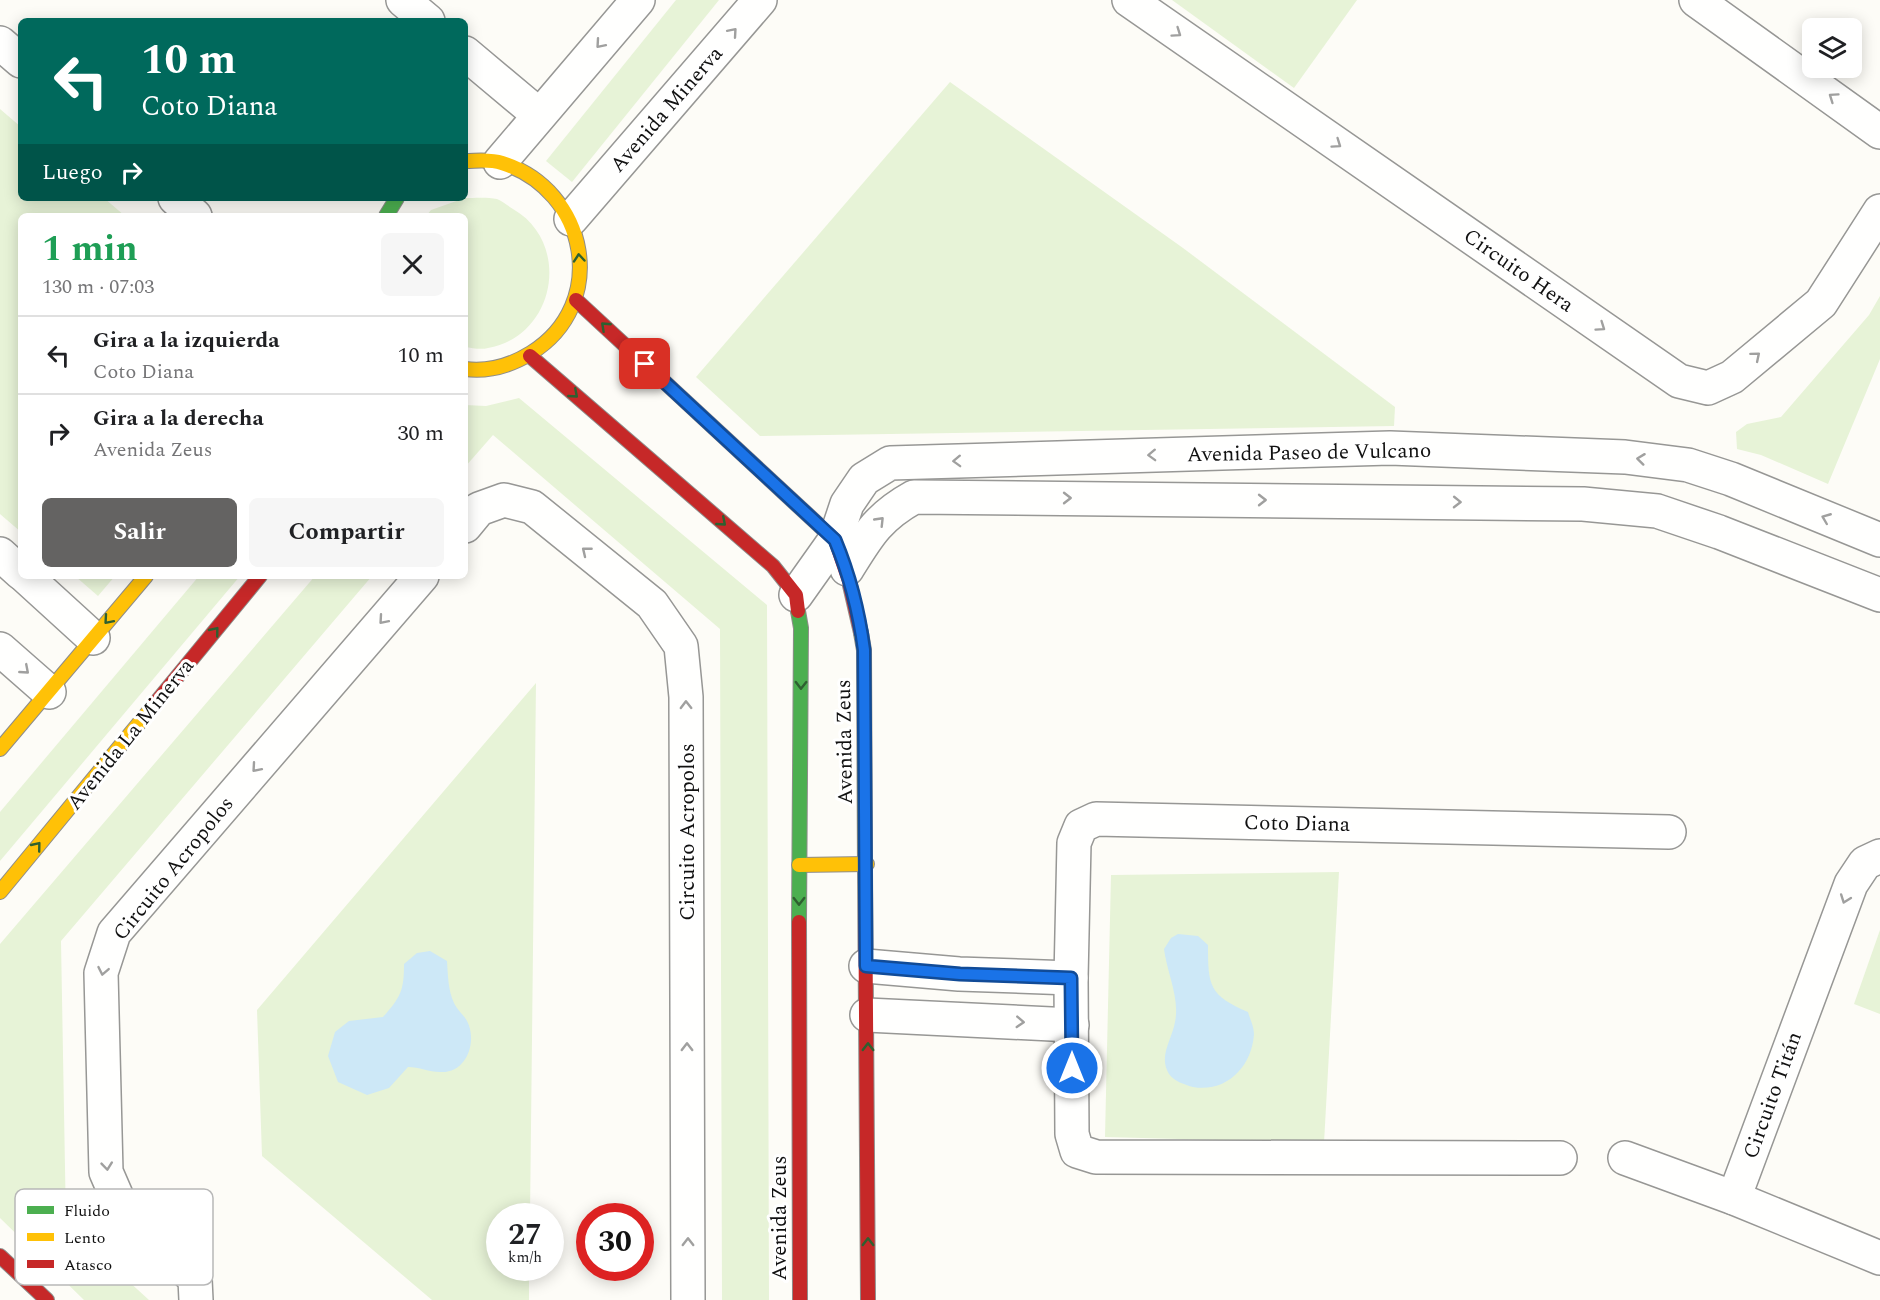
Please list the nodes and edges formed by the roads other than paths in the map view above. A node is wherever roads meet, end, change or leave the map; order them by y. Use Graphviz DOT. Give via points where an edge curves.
graph roads {
  1 [pos="403,0"];
  2 [pos="638,0"];
  3 [pos="760,0"];
  4 [pos="1129,0"];
  5 [pos="1696,0"];
  6 [pos="424,18"];
  7 [pos="0,43"];
  8 [pos="468,55"];
  9 [pos="18,58"];
  10 [pos="539,115"];
  11 [pos="1880,132"];
  12 [pos="468,161"];
  13 [pos="500,162"];
  14 [pos="178,201"];
  15 [pos="1880,211"];
  16 [pos="192,213"];
  17 [pos="571,219"];
  18 [pos="576,300"];
  19 [pos="530,356"];
  20 [pos="468,369"];
  21 [pos="1390,448"];
  22 [pos="1391,501"];
  23 [pos="468,522"];
  24 [pos="1880,540"];
  25 [pos="0,554"];
  26 [pos="841,554"];
  27 [pos="18,570"];
  28 [pos="28,579"];
  29 [pos="143,579"];
  30 [pos="258,579"];
  31 [pos="419,579"];
  32 [pos="796,595"];
  33 [pos="1880,595"];
  34 [pos="93,638"];
  35 [pos="0,649"];
  36 [pos="49,692"];
  37 [pos="12,719"];
  38 [pos="0,749"];
  39 [pos="1669,832"];
  40 [pos="1880,856"];
  41 [pos="867,864"];
  42 [pos="799,865"];
  43 [pos="0,892"];
  44 [pos="866,966"];
  45 [pos="1071,978"];
  46 [pos="867,1015"];
  47 [pos="1072,1024"];
  48 [pos="1560,1158"];
  49 [pos="1625,1158"];
  50 [pos="113,1189"];
  51 [pos="1734,1198"];
  52 [pos="0,1256"];
  53 [pos="1880,1258"];
  54 [pos="15,1270"];
  55 [pos="31,1285"];
  56 [pos="195,1285"];
  57 [pos="47,1300"];
  58 [pos="196,1300"];
  59 [pos="688,1300"];
  60 [pos="800,1300"];
  61 [pos="868,1300"];
  1 -- 6 [label="street"];
  2 -- 10 [label="street, one-way"];
  17 -- 3 [label="street, Avenida Minerva, one-way"];
  4 -- 15 [label="street, Circuito Hera, one-way" via="1679,381 1708,387 1732,377 1821,303"];
  11 -- 5 [label="street, one-way"];
  7 -- 9 [label="street"];
  8 -- 10 [label="street"];
  10 -- 13 [label="street"];
  12 -- 13 [label="street"];
  13 -- 17 [label="street" via="529,174 554,193"];
  14 -- 16 [label="street"];
  18 -- 17 [label="street, one-way" via="582,259"];
  18 -- 19 [label="street" via="550,342"];
  26 -- 18 [label="street, one-way"];
  19 -- 20 [label="street" via="500,368"];
  19 -- 32 [label="street, Avenida Zeus, one-way" via="773,566"];
  21 -- 22 [label="street"];
  24 -- 21 [label="street, Avenida Paseo de Vulcano, one-way" via="1688,465 1625,457"];
  21 -- 26 [label="street, Avenida Paseo de Vulcano, one-way" via="890,463 864,479 847,504"];
  26 -- 22 [label="street, Avenida Paseo de Vulcano, one-way" via="892,509 914,497"];
  22 -- 33 [label="street, Avenida Paseo de Vulcano, one-way" via="1583,504 1657,511"];
  59 -- 23 [label="street, Circuito Acropolos, one-way" via="687,709 681,646 652,604 532,507 504,500 479,509"];
  25 -- 27 [label="street"];
  26 -- 32 [label="street, Avenida Paseo de Vulcano"];
  26 -- 41 [label="street, Avenida Zeus" via="858,608 864,650"];
  28 -- 34 [label="street"];
  29 -- 34 [label="street, one-way"];
  43 -- 30 [label="street, Avenida La Minerva, one-way"];
  31 -- 50 [label="street, Circuito Acropolos, one-way" via="114,933 101,974 106,1172"];
  32 -- 42 [label="street, Avenida Zeus, one-way" via="801,628"];
  34 -- 36 [label="street"];
  35 -- 36 [label="street, one-way"];
  36 -- 37 [label="street"];
  37 -- 38 [label="street"];
  39 -- 45 [label="street, Coto Diana" via="1096,819 1080,826 1074,843"];
  40 -- 51 [label="street, Circuito Titán, one-way" via="1865,863 1851,884"];
  41 -- 42 [label="street"];
  41 -- 44 [label="street, Avenida Zeus"];
  42 -- 60 [label="street, Avenida Zeus, one-way"];
  44 -- 45 [label="street"];
  44 -- 46 [label="street, Avenida Zeus"];
  45 -- 47 [label="street, Coto Diana"];
  46 -- 47 [label="street, one-way"];
  61 -- 46 [label="street, Avenida Zeus, one-way"];
  47 -- 48 [label="street, Coto Diana" via="1072,1134 1077,1151 1096,1157"];
  49 -- 51 [label="street"];
  51 -- 53 [label="street"];
  52 -- 54 [label="street"];
  55 -- 57 [label="street"];
  56 -- 58 [label="street, Circuito Acropolos, one-way"];
}
